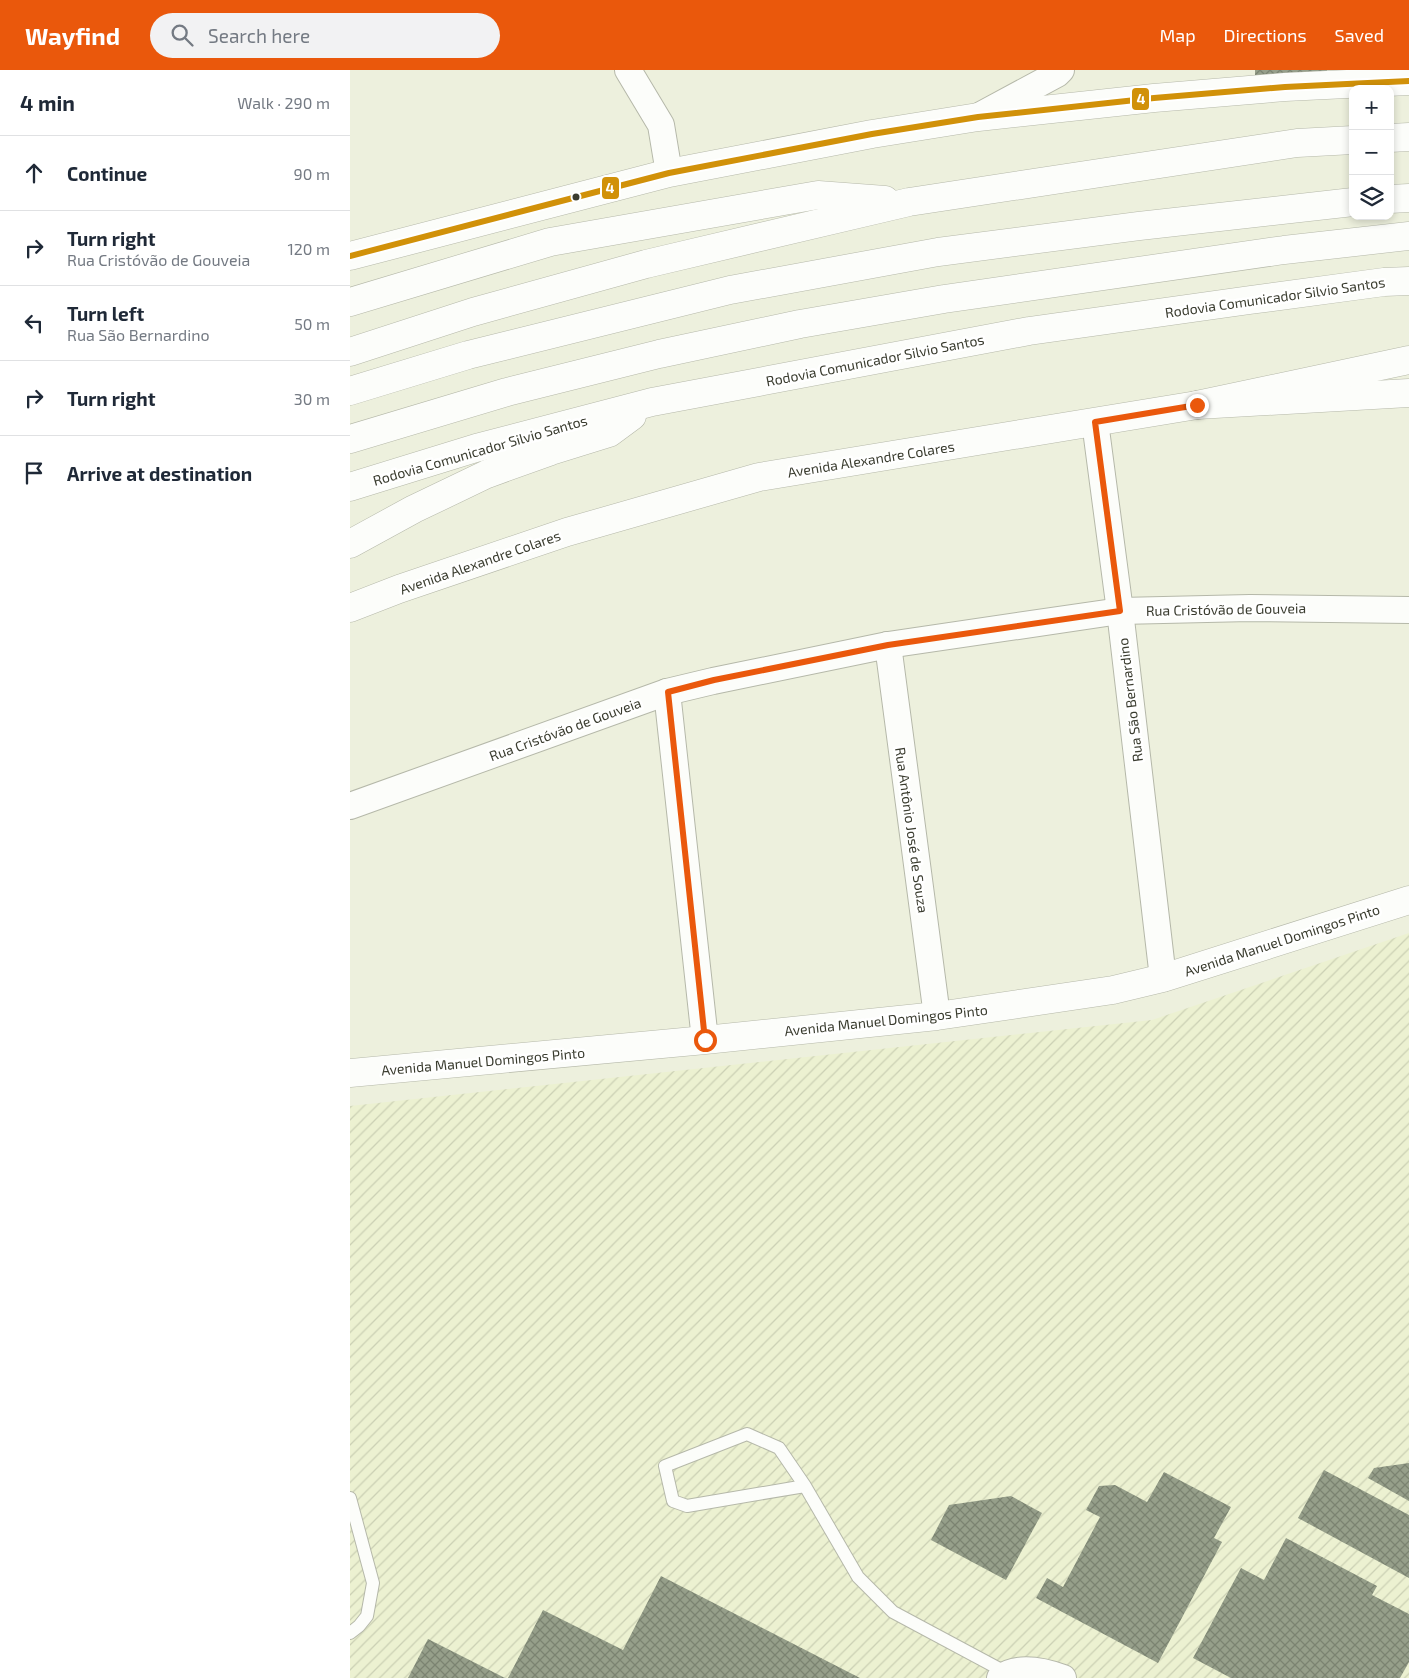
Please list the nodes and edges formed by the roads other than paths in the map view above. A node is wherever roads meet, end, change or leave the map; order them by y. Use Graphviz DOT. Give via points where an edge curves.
graph roads {
  1 [pos="628,70"];
  2 [pos="1061,70"];
  3 [pos="1409,81"];
  4 [pos="978,117"];
  5 [pos="1394,138"];
  6 [pos="1409,138"];
  7 [pos="1349,140"];
  8 [pos="669,173"];
  9 [pos="1409,198"];
  10 [pos="1394,199"];
  11 [pos="909,202"];
  12 [pos="1349,202"];
  13 [pos="1409,236"];
  14 [pos="350,256"];
  15 [pos="1409,281"];
  16 [pos="350,302"];
  17 [pos="350,352"];
  18 [pos="1409,360"];
  19 [pos="350,391"];
  20 [pos="1409,392"];
  21 [pos="652,402"];
  22 [pos="1197,405"];
  23 [pos="1095,422"];
  24 [pos="350,439"];
  25 [pos="350,487"];
  26 [pos="350,544"];
  27 [pos="350,608"];
  28 [pos="1409,610"];
  29 [pos="1120,611"];
  30 [pos="888,645"];
  31 [pos="668,692"];
  32 [pos="350,806"];
  33 [pos="1409,900"];
  34 [pos="1163,978"];
  35 [pos="937,1016"];
  36 [pos="705,1040"];
  37 [pos="350,1073"];
  38 [pos="805,1486"];
  39 [pos="350,1498"];
  40 [pos="350,1633"];
  41 [pos="1004,1676"];
  42 [pos="1063,1678"];
  1 -- 8 [label="street" via="661,125"];
  2 -- 4 [label="street"];
  3 -- 4 [label="main road" via="1266,89"];
  4 -- 8 [label="main road"];
  5 -- 6 [label="main road"];
  7 -- 11 [label="main road" via="1297,143"];
  8 -- 14 [label="main road"];
  9 -- 10 [label="main road"];
  11 -- 16 [label="main road" via="818,194 559,241"];
  11 -- 17 [label="main road" via="646,264 474,312"];
  12 -- 19 [label="main road" via="938,252 730,290 468,355"];
  13 -- 24 [label="main road" via="1284,250 944,299 800,324 659,354 507,392"];
  15 -- 21 [label="main road, Rodovia Comunicador Silvio Santos" via="1029,331"];
  18 -- 22 [label="main road"];
  20 -- 22 [label="main road, Avenida Alexandre Colares"];
  21 -- 25 [label="main road, Rodovia Comunicador Silvio Santos" via="476,448"];
  21 -- 26 [label="main road" via="609,433 487,474"];
  22 -- 23 [label="main road, Avenida Alexandre Colares"];
  23 -- 27 [label="main road, Avenida Alexandre Colares" via="759,477 568,532"];
  23 -- 29 [label="street, Rua São Bernardino"];
  28 -- 29 [label="street, Rua Cristóvão de Gouveia" via="1250,608"];
  29 -- 30 [label="street, Rua Cristóvão de Gouveia"];
  29 -- 34 [label="street, Rua São Bernardino"];
  30 -- 31 [label="street, Rua Cristóvão de Gouveia"];
  30 -- 35 [label="street, Rua Antônio José de Souza"];
  31 -- 32 [label="street, Rua Cristóvão de Gouveia"];
  31 -- 36 [label="street"];
  33 -- 34 [label="main road, Avenida Manuel Domingos Pinto"];
  34 -- 35 [label="main road, Avenida Manuel Domingos Pinto" via="1113,990"];
  35 -- 36 [label="main road, Avenida Manuel Domingos Pinto"];
  36 -- 37 [label="main road, Avenida Manuel Domingos Pinto"];
  38 -- 38 [label="lane" via="779,1448 747,1434 665,1466 673,1502 687,1506"];
  38 -- 41 [label="lane" via="858,1576 893,1612"];
  39 -- 40 [label="lane" via="373,1583 367,1616"];
  41 -- 42 [label="street" via="1028,1670"];
}
